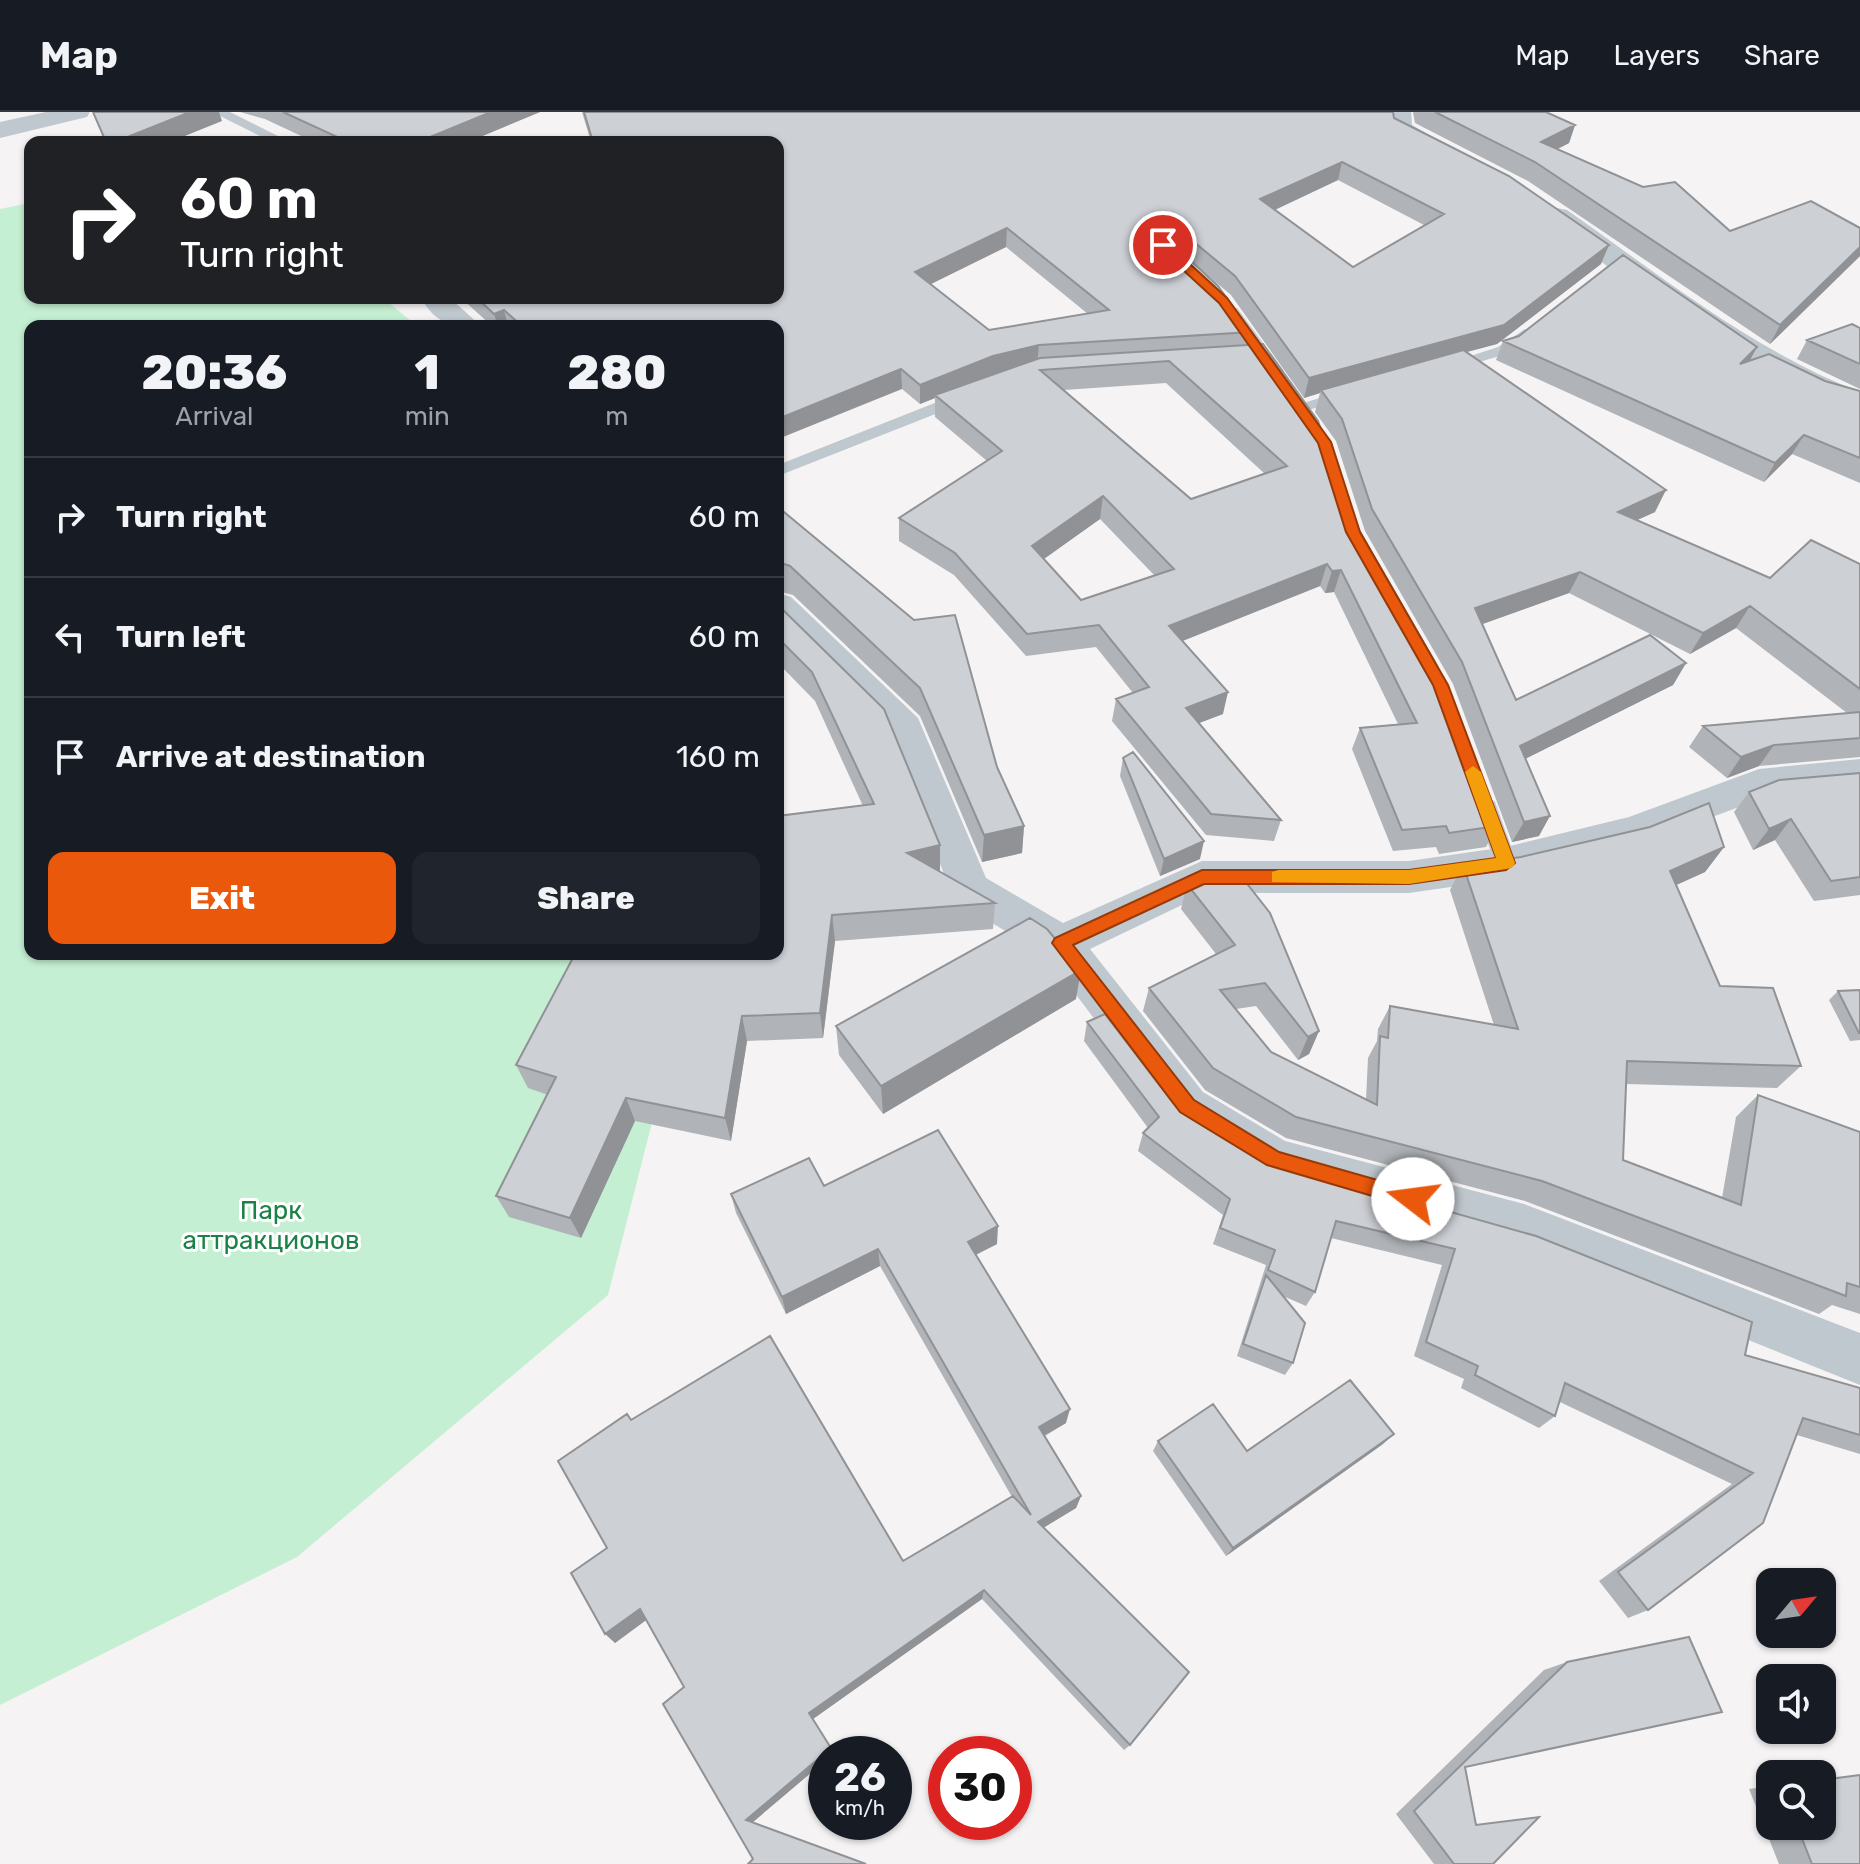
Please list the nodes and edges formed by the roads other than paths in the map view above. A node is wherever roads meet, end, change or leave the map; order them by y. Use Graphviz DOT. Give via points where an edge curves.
graph roads {
  1 [pos="78,112"];
  2 [pos="219,112"];
  3 [pos="1399,112"];
  4 [pos="0,130"];
  5 [pos="270,136"];
  6 [pos="1471,166"];
  7 [pos="1539,203"];
  8 [pos="1223,300"];
  9 [pos="439,304"];
  10 [pos="459,320"];
  11 [pos="1539,323"];
  12 [pos="1431,370"];
  13 [pos="985,388"];
  14 [pos="1359,391"];
  15 [pos="1860,403"];
  16 [pos="784,469"];
  17 [pos="784,611"];
  18 [pos="1860,774"];
  19 [pos="1479,789"];
  20 [pos="1506,863"];
  21 [pos="1061,943"];
  22 [pos="1860,1359"];
  1 -- 4 [label="street"];
  2 -- 5 [label="lane"];
  3 -- 6 [label="street" via="1400,129"];
  7 -- 15 [label="street" via="1615,264 1754,351"];
  8 -- 14 [label="lane" via="1259,358 1296,401"];
  9 -- 10 [label="street"];
  11 -- 12 [label="lane" via="1504,350"];
  13 -- 16 [label="lane"];
  17 -- 21 [label="street" via="904,728 970,889"];
  18 -- 20 [label="street" via="1759,784 1635,831"];
  19 -- 20 [label="lane"];
  20 -- 21 [label="street" via="1409,877 1202,877"];
  21 -- 22 [label="street" via="1187,1106 1274,1159 1524,1227"];
}
